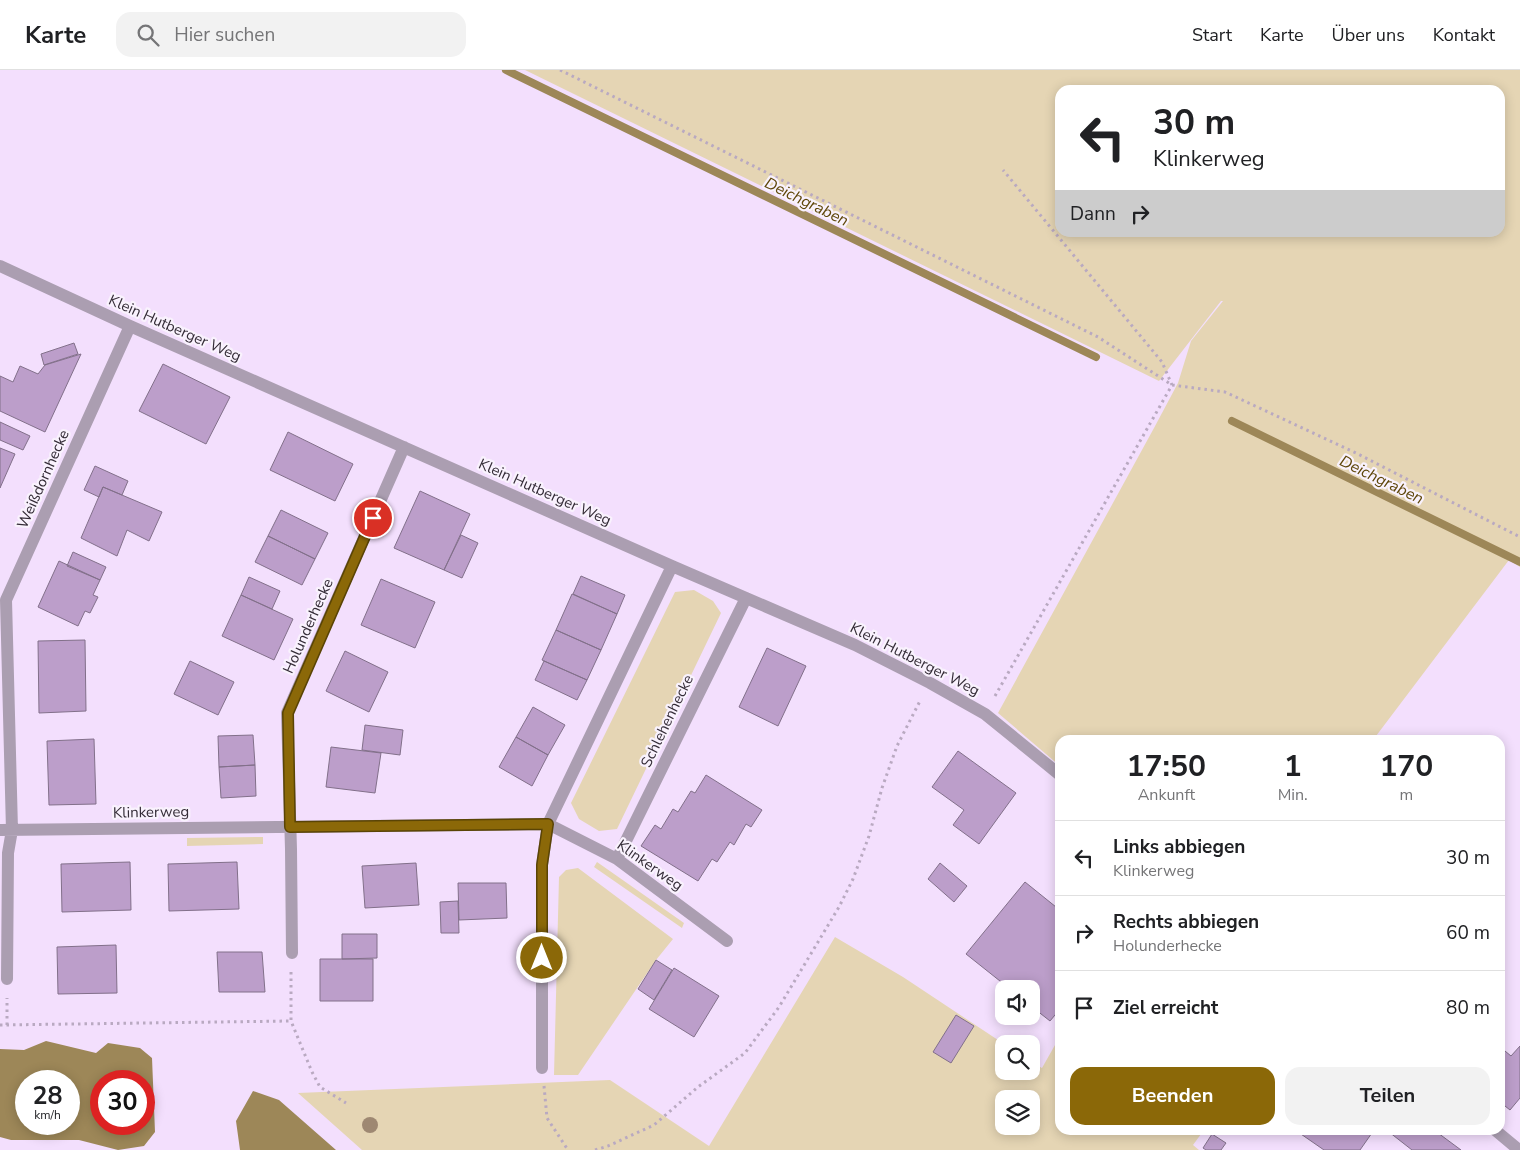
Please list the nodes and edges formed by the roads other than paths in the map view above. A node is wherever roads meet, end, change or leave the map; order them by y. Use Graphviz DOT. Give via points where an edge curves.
graph roads {
  1 [pos="0,266"];
  2 [pos="130,326"];
  3 [pos="404,446"];
  4 [pos="672,566"];
  5 [pos="746,598"];
  6 [pos="1055,771"];
  7 [pos="548,824"];
  8 [pos="290,827"];
  9 [pos="6,830"];
  10 [pos="617,859"];
  11 [pos="727,941"];
  12 [pos="292,953"];
  13 [pos="8,978"];
  14 [pos="542,1068"];
  15 [pos="1501,1135"];
  16 [pos="1519,1150"];
  1 -- 2 [label="street, Klein Hutberger Weg"];
  2 -- 3 [label="street, Klein Hutberger Weg"];
  2 -- 9 [label="street, Weißdornhecke" via="6,600"];
  3 -- 4 [label="street, Klein Hutberger Weg"];
  3 -- 8 [label="street, Holunderhecke" via="288,713"];
  4 -- 5 [label="street, Klein Hutberger Weg"];
  4 -- 7 [label="street"];
  5 -- 6 [label="street, Klein Hutberger Weg" via="855,645 930,683 985,714"];
  5 -- 10 [label="street, Schlehenhecke"];
  7 -- 8 [label="street, Klinkerweg"];
  7 -- 10 [label="street, Klinkerweg"];
  7 -- 14 [label="street" via="542,865"];
  8 -- 9 [label="street, Klinkerweg"];
  8 -- 12 [label="street"];
  9 -- 13 [label="street"];
  10 -- 11 [label="street, Klinkerweg"];
  15 -- 16 [label="street"];
}
